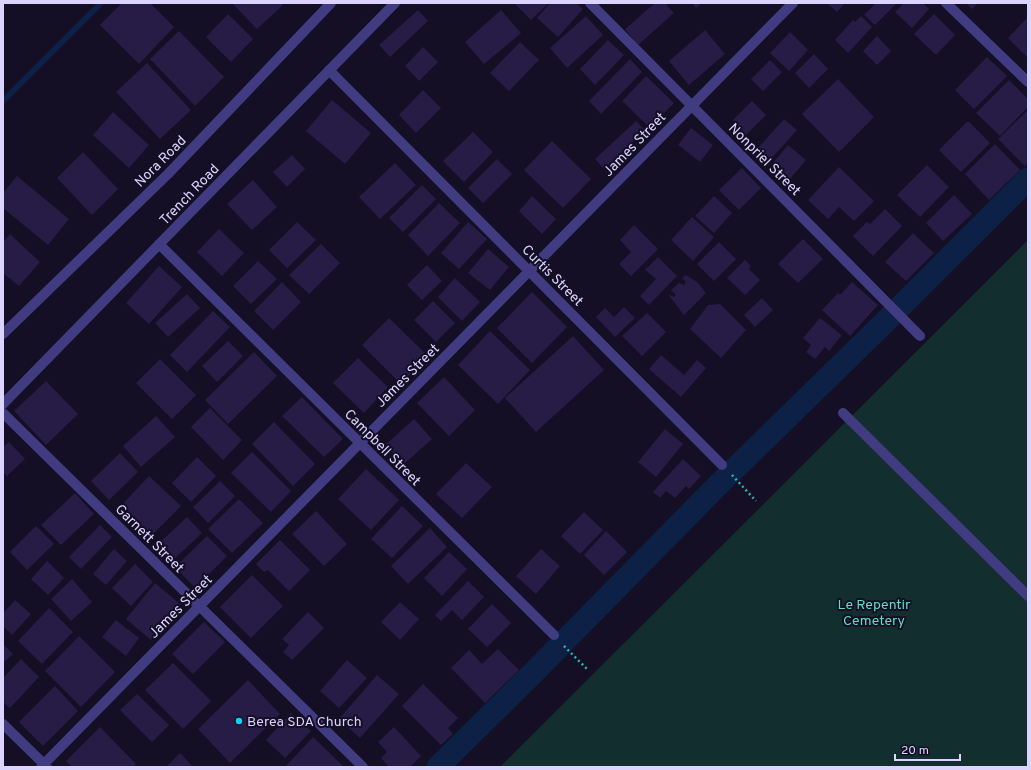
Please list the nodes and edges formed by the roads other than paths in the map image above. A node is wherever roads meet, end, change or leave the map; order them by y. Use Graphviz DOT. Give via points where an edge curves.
graph roads {
  1 [pos="331,3"];
  2 [pos="394,3"];
  3 [pos="590,3"];
  4 [pos="793,3"];
  5 [pos="946,3"];
  6 [pos="329,70"];
  7 [pos="1028,82"];
  8 [pos="692,106"];
  9 [pos="159,244"];
  10 [pos="529,271"];
  11 [pos="3,334"];
  12 [pos="920,336"];
  13 [pos="3,404"];
  14 [pos="3,413"];
  15 [pos="843,413"];
  16 [pos="360,443"];
  17 [pos="722,465"];
  18 [pos="1028,596"];
  19 [pos="199,606"];
  20 [pos="554,635"];
  21 [pos="3,724"];
  22 [pos="44,766"];
  23 [pos="363,767"];
  1 -- 11 [label="street, Nora Road" via="168,174"];
  2 -- 6 [label="street, Trench Road"];
  3 -- 8 [label="street, Nonpriel Street"];
  4 -- 8 [label="street, James Street"];
  5 -- 7 [label="street"];
  6 -- 9 [label="street, Trench Road"];
  6 -- 10 [label="street, Curtis Street"];
  8 -- 10 [label="street, James Street"];
  8 -- 12 [label="street, Nonpriel Street"];
  9 -- 13 [label="street, Trench Road"];
  9 -- 16 [label="street, Campbell Street"];
  10 -- 16 [label="street, James Street"];
  10 -- 17 [label="street, Curtis Street"];
  14 -- 19 [label="street, Garnett Street"];
  15 -- 18 [label="street"];
  16 -- 19 [label="street, James Street"];
  16 -- 20 [label="street, Campbell Street"];
  19 -- 22 [label="street, James Street"];
  19 -- 23 [label="street, Garnett Street"];
  21 -- 22 [label="street"];
}
